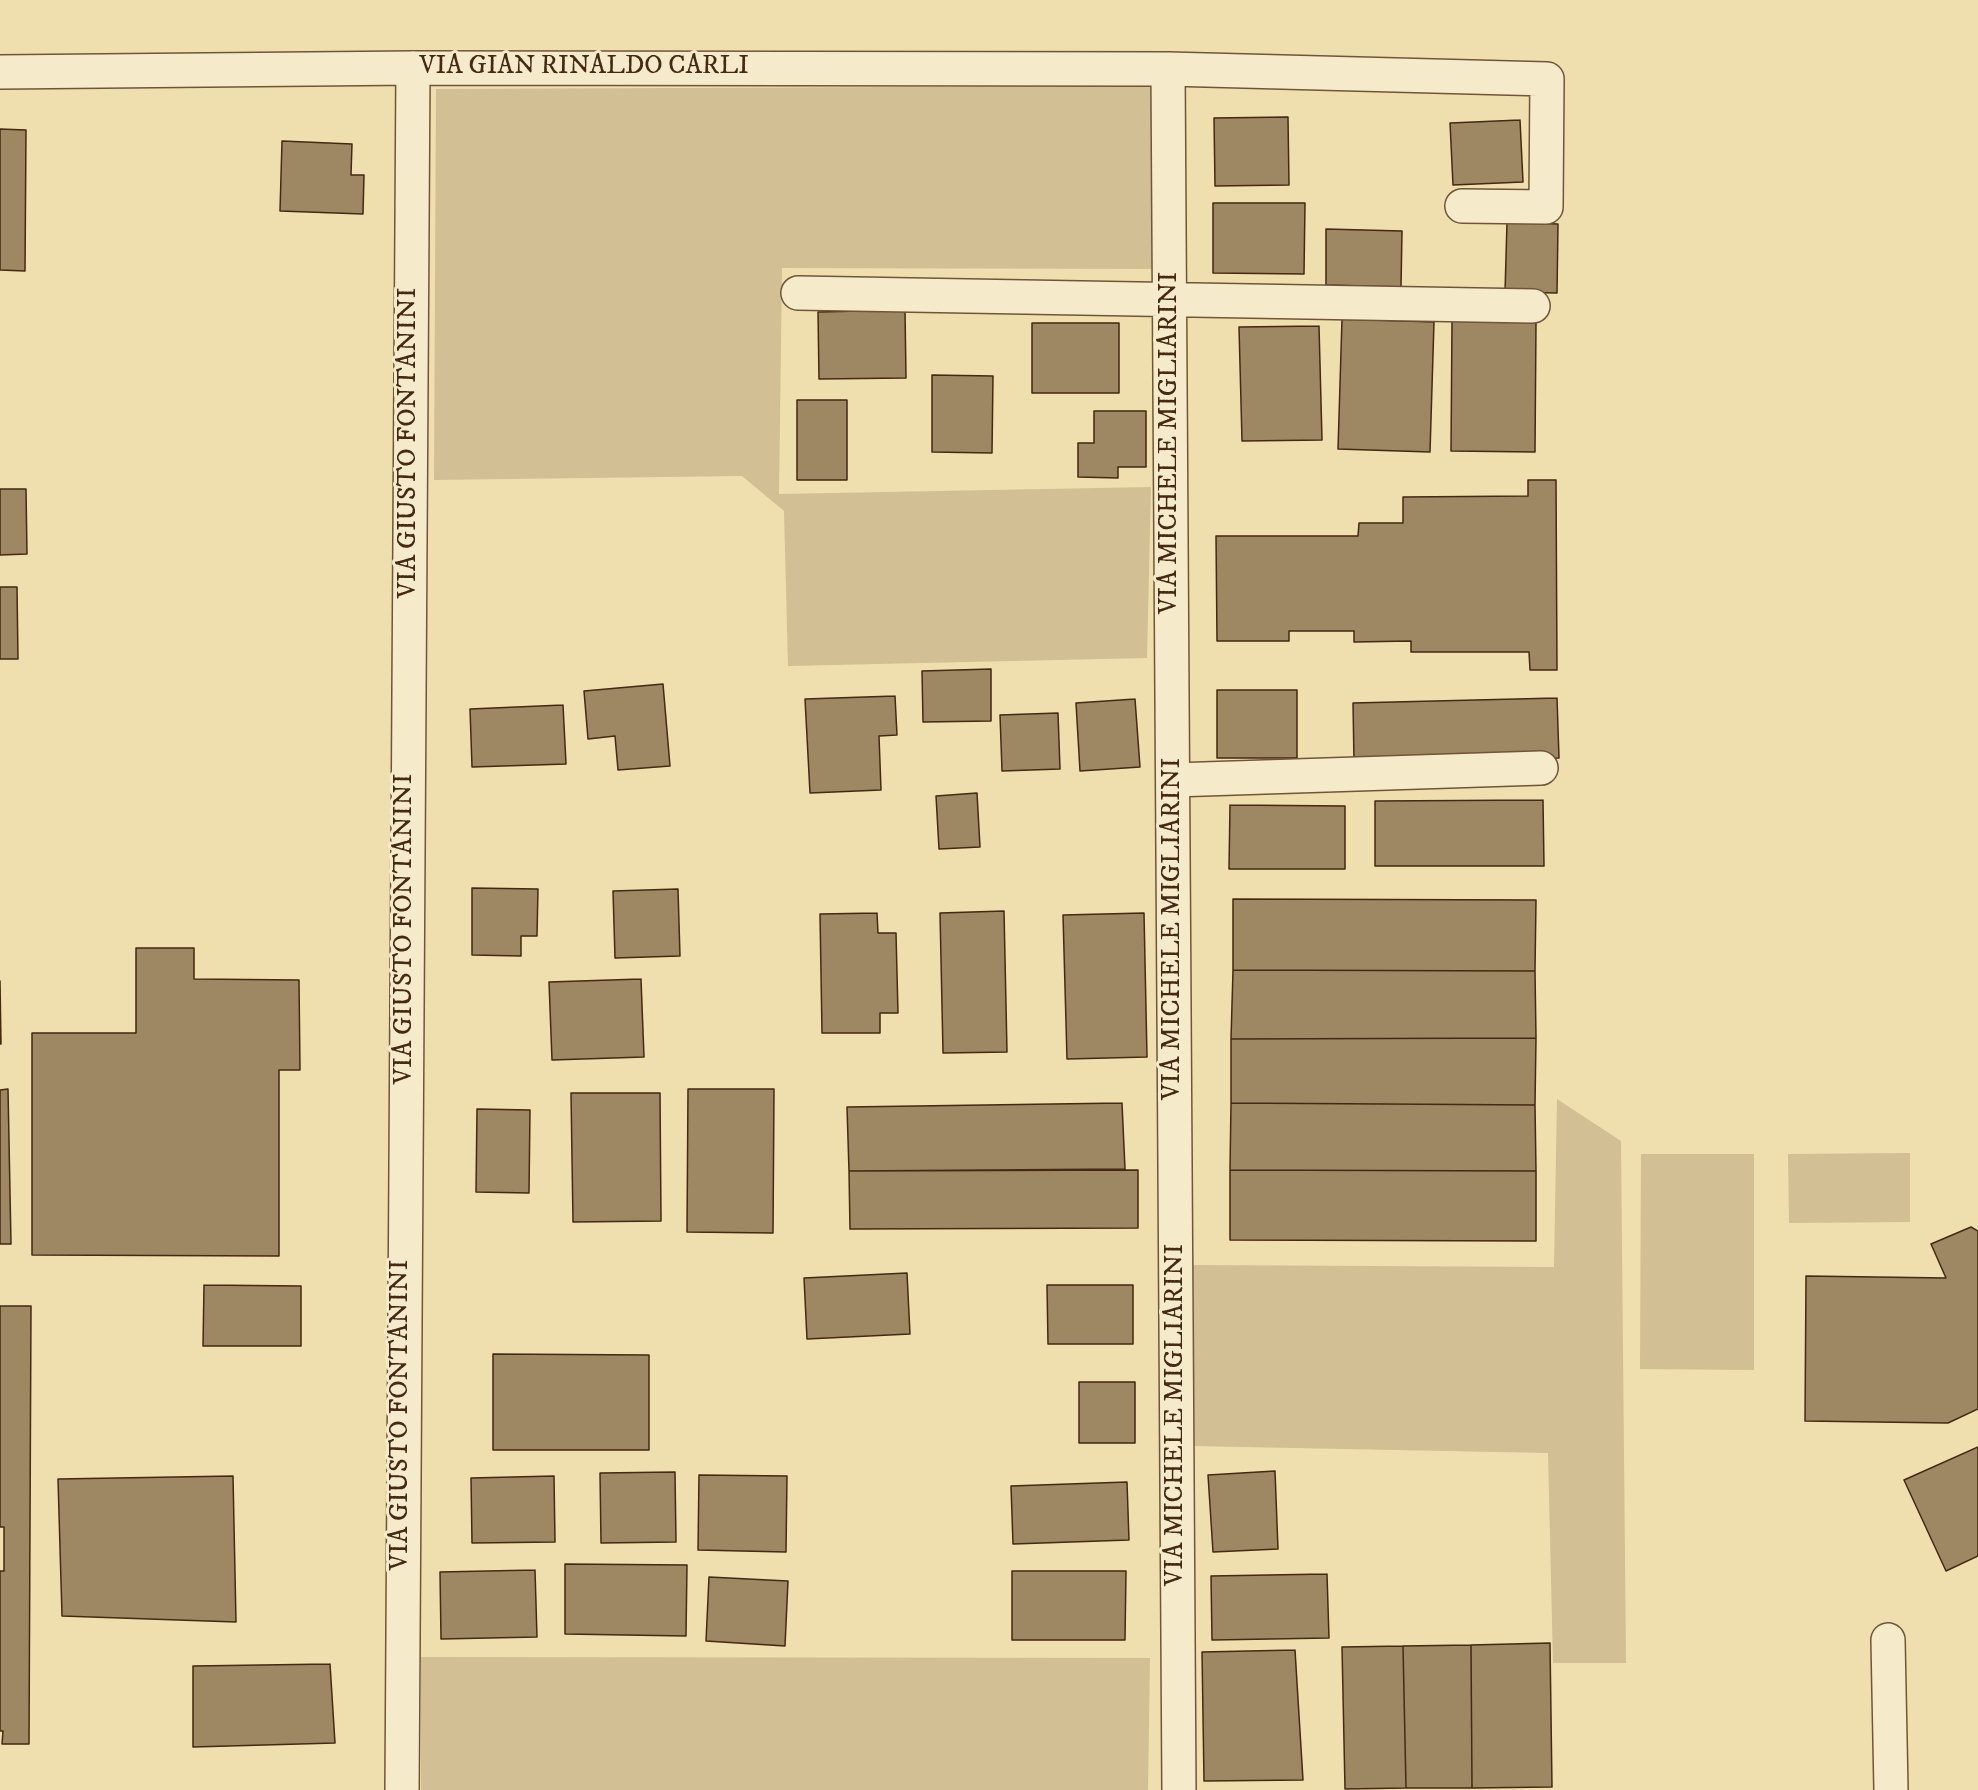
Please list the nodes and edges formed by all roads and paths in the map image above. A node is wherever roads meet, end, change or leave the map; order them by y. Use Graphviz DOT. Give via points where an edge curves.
graph roads {
  1 [pos="413,68"];
  2 [pos="1168,69"];
  3 [pos="0,72"];
  4 [pos="1462,206"];
  5 [pos="798,293"];
  6 [pos="1170,300"];
  7 [pos="1533,306"];
  8 [pos="1541,768"];
  9 [pos="1173,780"];
  10 [pos="1888,1640"];
  11 [pos="402,1790"];
  12 [pos="1179,1790"];
  13 [pos="1891,1790"];
  1 -- 2 [label="street, VIA GIAN RINALDO CARLI"];
  1 -- 3 [label="street, VIA GIAN RINALDO CARLI"];
  1 -- 11 [label="street, VIA GIUSTO FONTANINI"];
  2 -- 4 [label="street, VIA GIAN RINALDO CARLI" via="1547,79 1546,207"];
  2 -- 6 [label="street, VIA MICHELE MIGLIARINI"];
  5 -- 6 [label="street"];
  6 -- 7 [label="street"];
  6 -- 9 [label="street, VIA MICHELE MIGLIARINI"];
  8 -- 9 [label="street"];
  9 -- 12 [label="street, VIA MICHELE MIGLIARINI"];
  10 -- 13 [label="street"];
}
